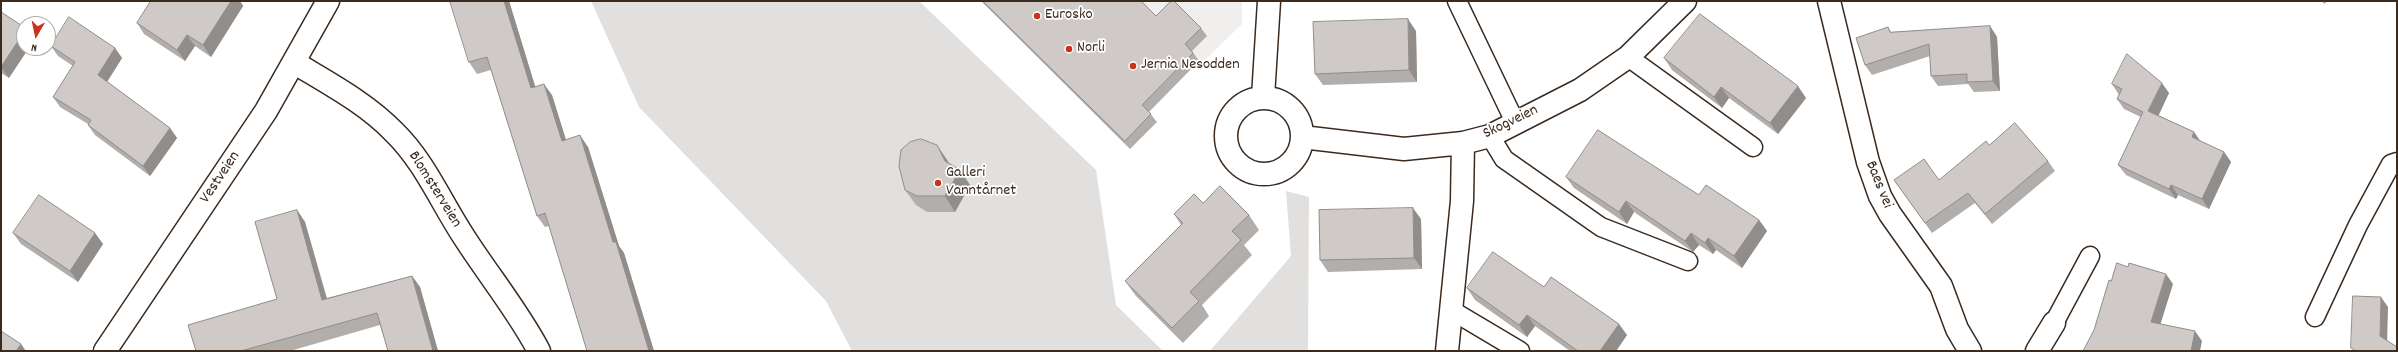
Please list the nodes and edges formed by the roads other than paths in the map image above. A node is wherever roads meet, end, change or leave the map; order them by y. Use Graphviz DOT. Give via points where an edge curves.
graph roads {
  1 [pos="328,1"];
  2 [pos="1269,1"];
  3 [pos="1457,1"];
  4 [pos="1685,1"];
  5 [pos="1829,1"];
  6 [pos="1628,57"];
  7 [pos="295,62"];
  8 [pos="1263,97"];
  9 [pos="1515,122"];
  10 [pos="1490,136"];
  11 [pos="1302,137"];
  12 [pos="1463,143"];
  13 [pos="1753,147"];
  14 [pos="2397,162"];
  15 [pos="2090,256"];
  16 [pos="1688,261"];
  17 [pos="1451,310"];
  18 [pos="2315,318"];
  19 [pos="2054,323"];
  20 [pos="105,351"];
  21 [pos="539,351"];
  22 [pos="1447,351"];
  23 [pos="1520,351"];
  24 [pos="1970,351"];
  25 [pos="2037,351"];
  1 -- 7 [label="street, Vestveien"];
  2 -- 8 [label="street"];
  3 -- 9 [label="lane"];
  4 -- 6 [label="street, Skogveien"];
  5 -- 24 [label="street, Baes vei" via="1866,154 1880,196 1941,286 1957,329"];
  6 -- 9 [label="street, Skogveien" via="1580,90"];
  6 -- 13 [label="lane"];
  7 -- 20 [label="street, Vestveien" via="266,111"];
  7 -- 21 [label="street, Blomsterveien" via="351,98 394,131 412,152 464,238 525,325"];
  8 -- 11 [label="street" via="1281,102 1295,113"];
  8 -- 11 [label="street" via="1251,99 1240,105 1226,125 1225,138 1230,156 1238,165 1249,172 1273,173 1294,160 1300,149"];
  9 -- 10 [label="street, Skogveien"];
  10 -- 12 [label="street, Skogveien"];
  10 -- 16 [label="lane" via="1504,159 1601,227"];
  11 -- 12 [label="street, Skogveien" via="1404,149"];
  12 -- 17 [label="street" via="1462,201"];
  14 -- 18 [label="lane" via="2390,164 2358,225"];
  15 -- 19 [label="lane"];
  17 -- 22 [label="street"];
  17 -- 23 [label="lane"];
  19 -- 25 [label="street"];
}
